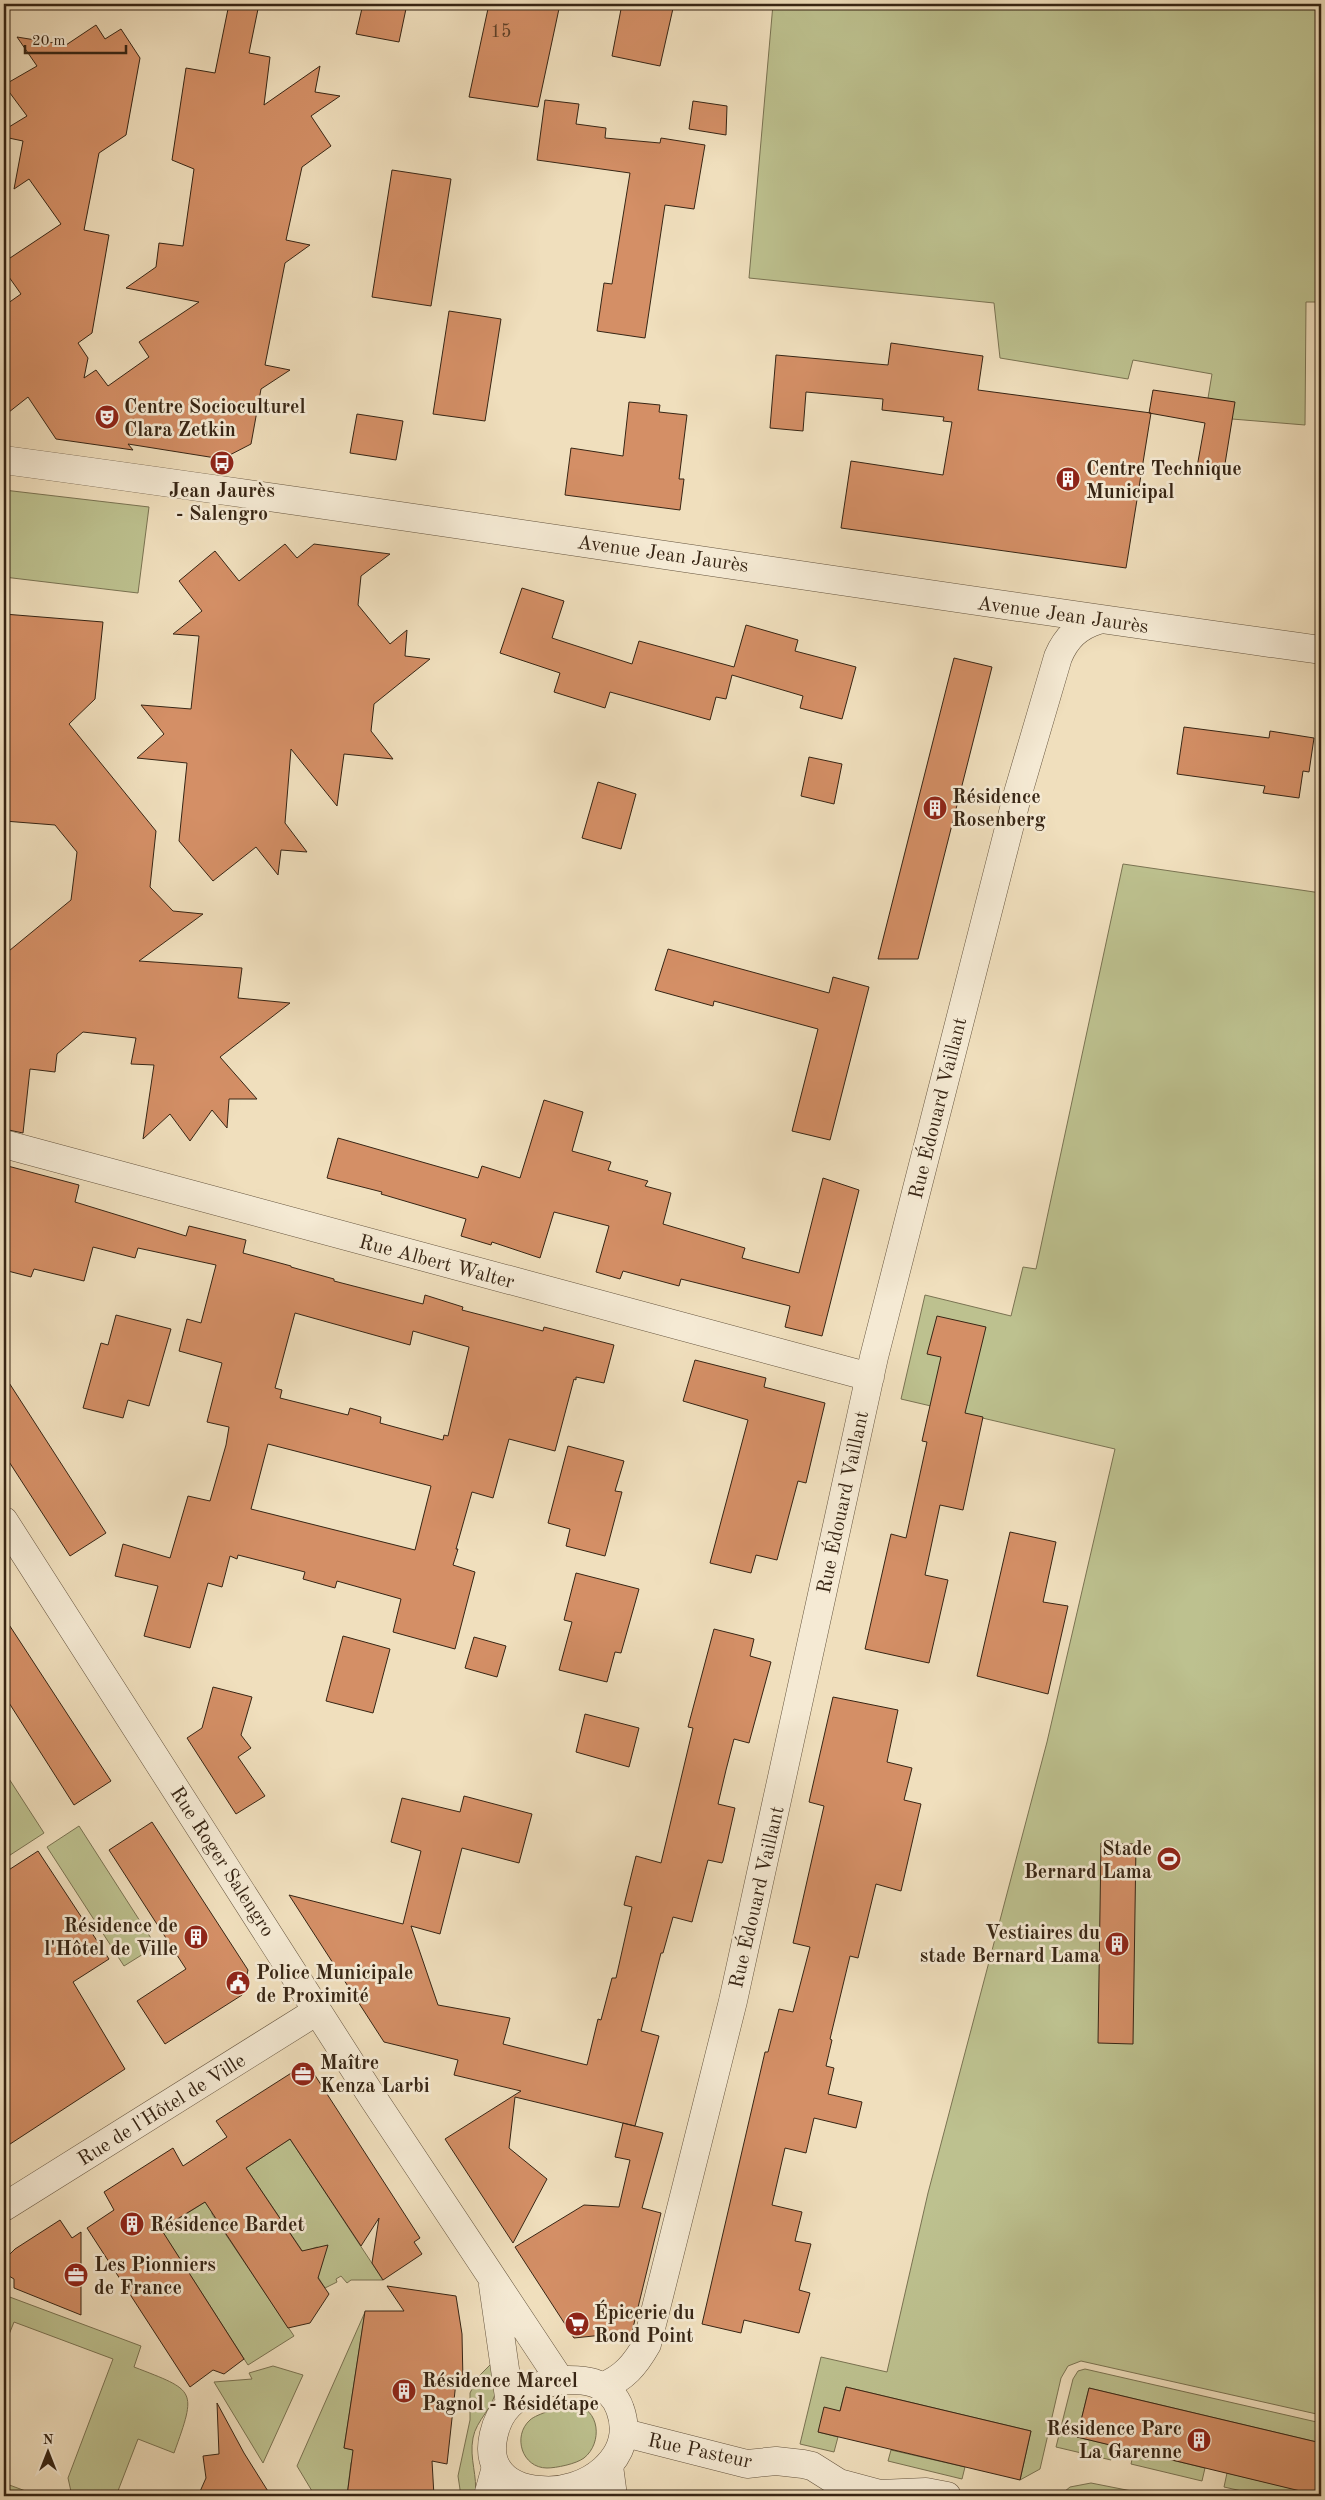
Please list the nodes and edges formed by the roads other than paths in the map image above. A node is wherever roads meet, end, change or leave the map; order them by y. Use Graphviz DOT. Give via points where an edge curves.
graph roads {
  1 [pos="4,460"];
  2 [pos="1098,620"];
  3 [pos="1321,650"];
  4 [pos="4,1144"];
  5 [pos="870,1377"];
  6 [pos="4,1521"];
  7 [pos="317,2011"];
  8 [pos="4,2207"];
  9 [pos="492,2276"];
  10 [pos="560,2380"];
  11 [pos="602,2387"];
  12 [pos="510,2404"];
  13 [pos="625,2433"];
  14 [pos="609,2466"];
  15 [pos="496,2468"];
  16 [pos="525,2492"];
  17 [pos="563,2493"];
  18 [pos="488,2496"];
  19 [pos="613,2496"];
  20 [pos="947,2496"];
  1 -- 2 [label="street, Avenue Jean Jaurès" via="401,515"];
  2 -- 3 [label="street, Avenue Jean Jaurès"];
  2 -- 5 [label="street, Rue Édouard Vaillant" via="1076,631 1058,657 1018,793 954,1038"];
  4 -- 5 [label="street, Rue Albert Walter"];
  5 -- 11 [label="street, Rue Édouard Vaillant" via="733,2001 649,2336 630,2370"];
  6 -- 7 [label="street, Rue Roger Salengro"];
  7 -- 8 [label="street, Rue de l'Hôtel de Ville"];
  7 -- 9 [label="street, Rue Roger Salengro"];
  9 -- 10 [label="street, Rue Roger Salengro"];
  9 -- 12 [label="street, Rue Roger Salengro"];
  10 -- 11 [label="street" via="585,2381"];
  10 -- 12 [label="street" via="529,2390"];
  11 -- 13 [label="street" via="616,2400"];
  12 -- 15 [label="street" via="494,2433"];
  13 -- 14 [label="street" via="619,2452"];
  13 -- 20 [label="street, Rue Pasteur" via="747,2464 776,2461 812,2466 839,2483 880,2494 926,2492"];
  14 -- 17 [label="street"];
  14 -- 19 [label="street"];
  15 -- 16 [label="street"];
  15 -- 18 [label="street"];
  16 -- 17 [label="street"];
}
